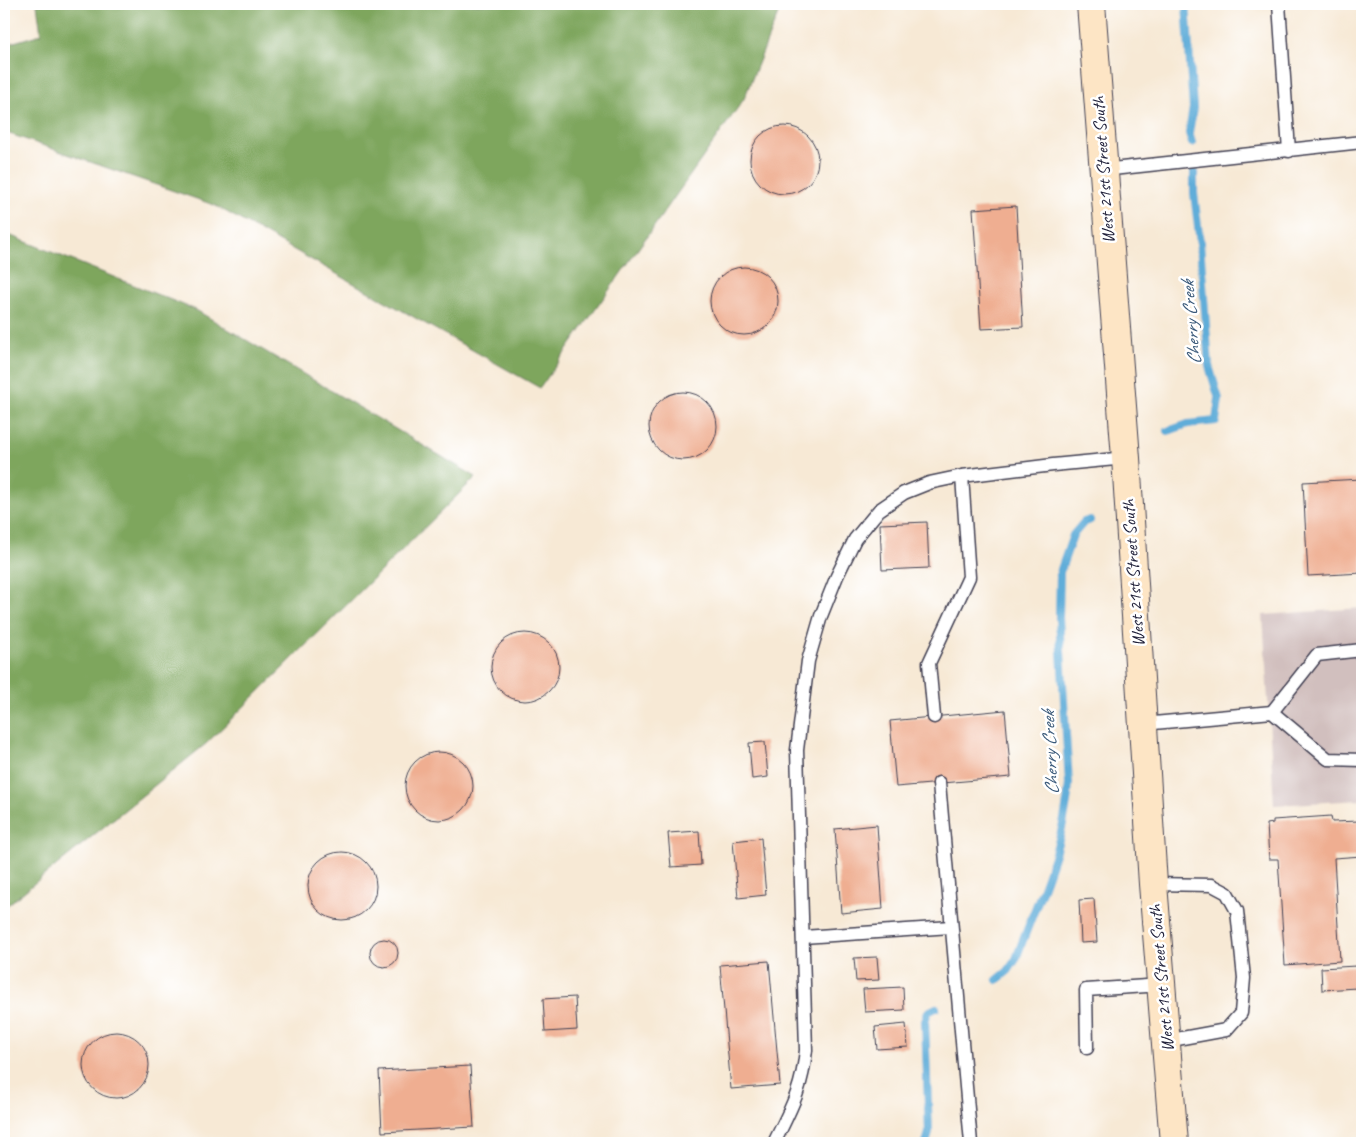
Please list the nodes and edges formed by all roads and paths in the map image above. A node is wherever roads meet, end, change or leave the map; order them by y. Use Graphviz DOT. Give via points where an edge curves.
graph roads {
  1 [pos="1092,4"];
  2 [pos="1279,4"];
  3 [pos="1362,142"];
  4 [pos="1290,151"];
  5 [pos="1102,170"];
  6 [pos="1126,458"];
  7 [pos="962,476"];
  8 [pos="1362,650"];
  9 [pos="1272,712"];
  10 [pos="934,717"];
  11 [pos="1143,724"];
  12 [pos="1362,760"];
  13 [pos="939,783"];
  14 [pos="1153,884"];
  15 [pos="951,927"];
  16 [pos="803,937"];
  17 [pos="1162,984"];
  18 [pos="1166,1041"];
  19 [pos="1087,1048"];
  20 [pos="774,1143"];
  21 [pos="971,1143"];
  22 [pos="1174,1143"];
  1 -- 5 [label="main road, West 21st Street South"];
  2 -- 4 [label="lane"];
  3 -- 4 [label="lane"];
  4 -- 5 [label="lane"];
  5 -- 6 [label="main road, West 21st Street South"];
  6 -- 7 [label="lane"];
  6 -- 11 [label="main road, West 21st Street South"];
  7 -- 10 [label="lane" via="969,577 929,663"];
  7 -- 16 [label="lane" via="929,482 879,510 855,539 821,616 811,652 797,750"];
  8 -- 9 [label="lane" via="1317,655"];
  9 -- 11 [label="lane"];
  9 -- 12 [label="lane" via="1328,759"];
  11 -- 14 [label="main road, West 21st Street South"];
  13 -- 15 [label="lane"];
  14 -- 17 [label="main road, West 21st Street South"];
  14 -- 18 [label="lane" via="1212,885 1227,893 1236,911 1244,978 1241,1013 1226,1030"];
  15 -- 16 [label="lane"];
  15 -- 21 [label="lane"];
  16 -- 20 [label="lane" via="804,1077"];
  17 -- 18 [label="main road, West 21st Street South"];
  17 -- 19 [label="lane" via="1086,990"];
  18 -- 22 [label="main road, West 21st Street South"];
}
